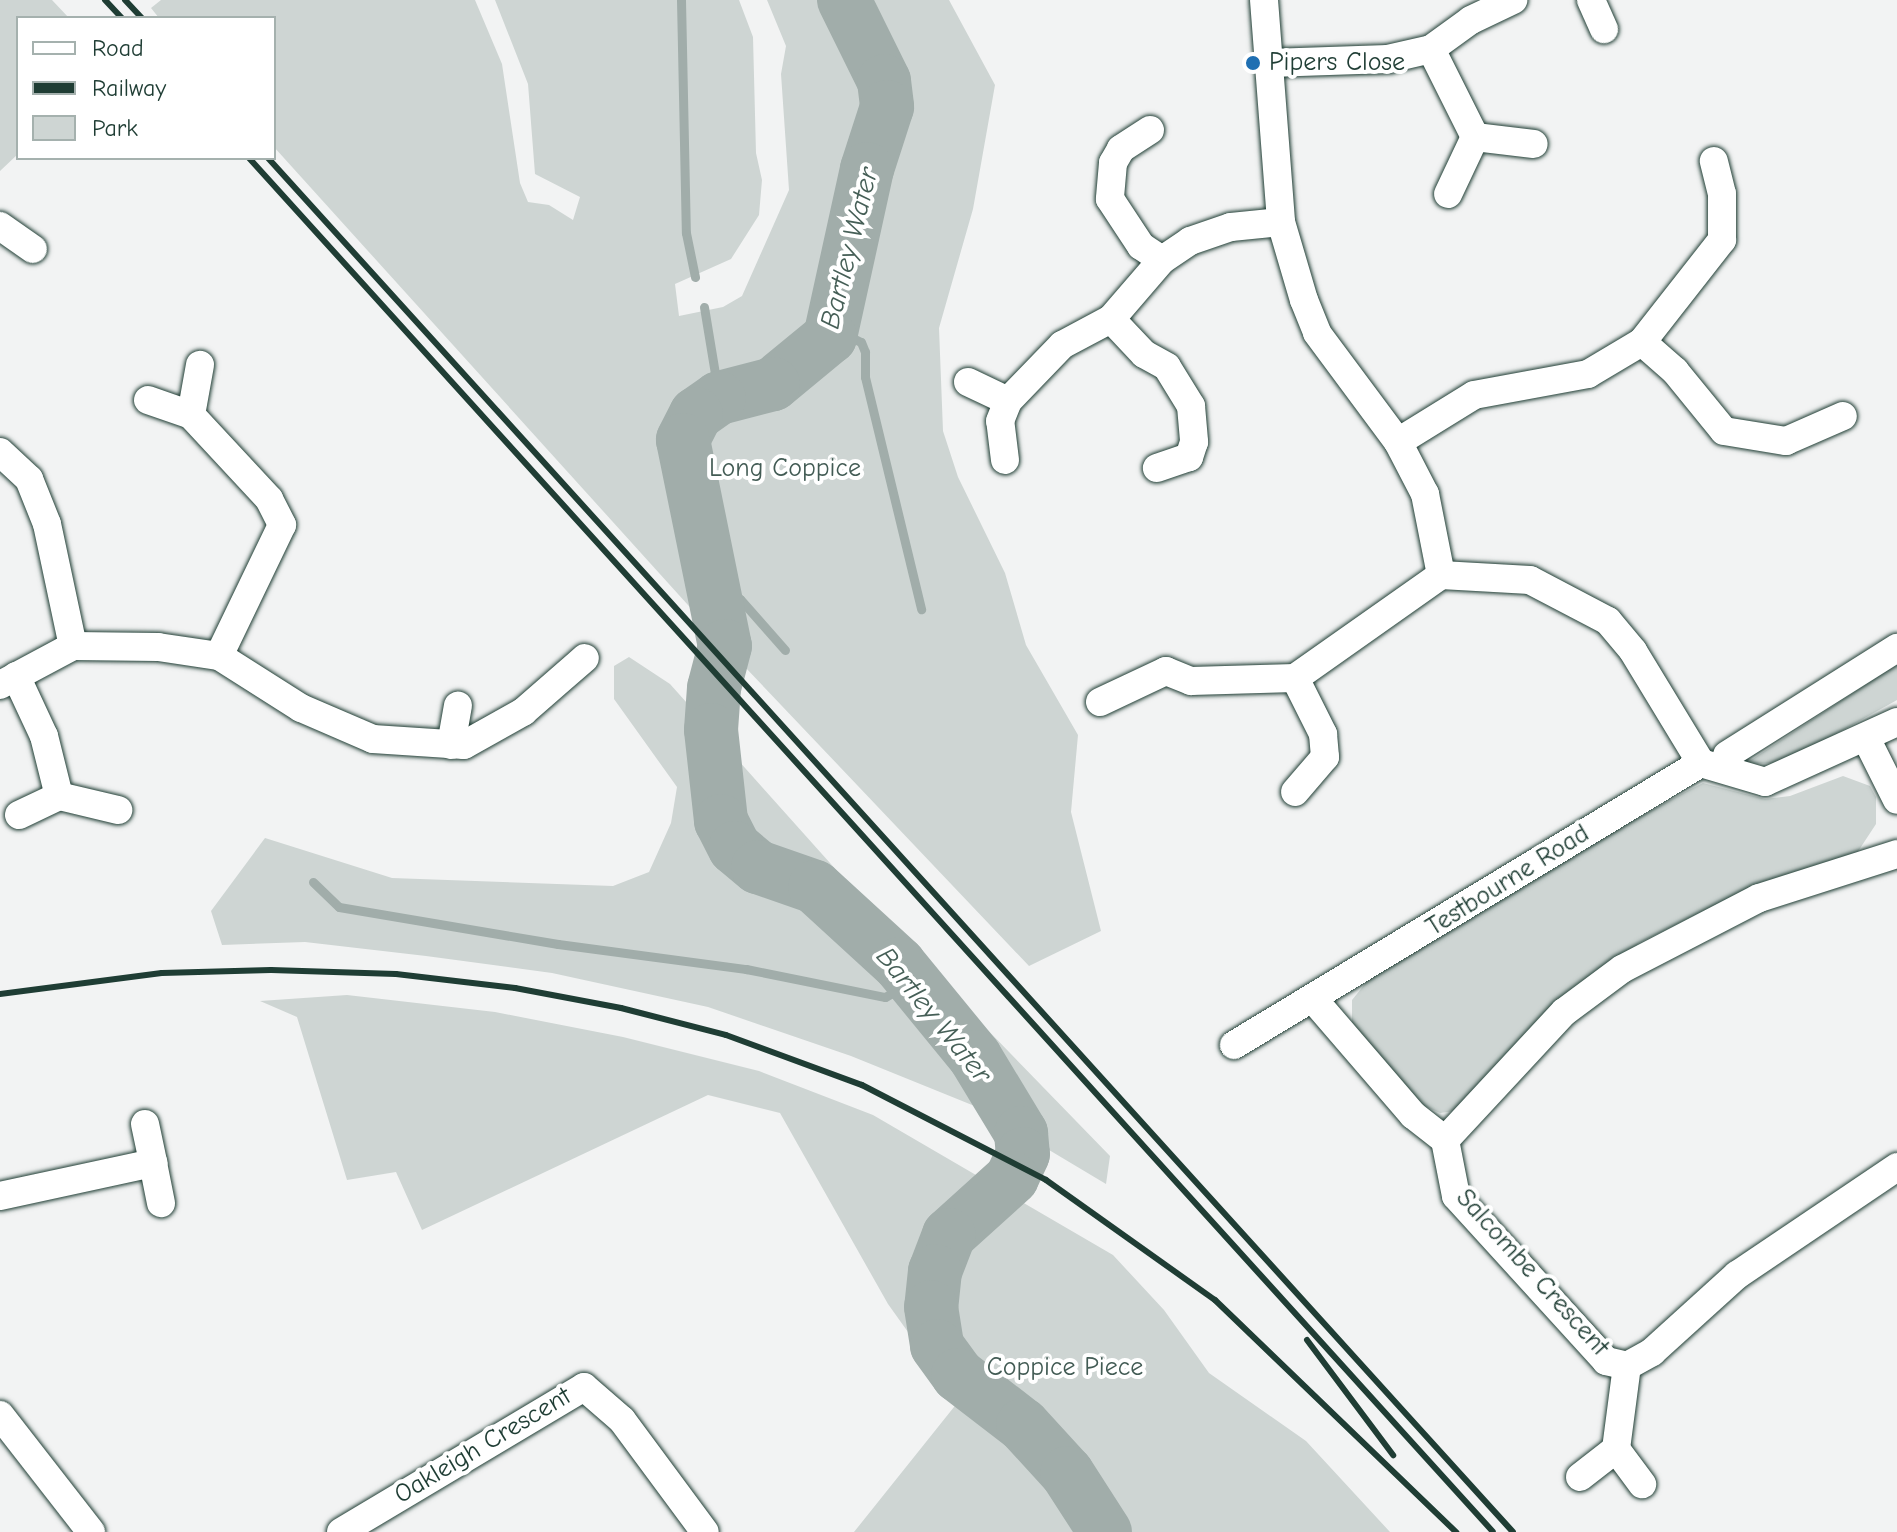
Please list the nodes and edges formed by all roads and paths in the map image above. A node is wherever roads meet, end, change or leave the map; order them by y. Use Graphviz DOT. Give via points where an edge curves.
graph roads {
  1 [pos="1264,0"];
  2 [pos="1513,0"];
  3 [pos="1591,0"];
  4 [pos="1604,29"];
  5 [pos="1431,49"];
  6 [pos="1270,63"];
  7 [pos="1150,130"];
  8 [pos="1475,137"];
  9 [pos="1534,144"];
  10 [pos="1714,161"];
  11 [pos="1448,194"];
  12 [pos="1281,222"];
  13 [pos="0,226"];
  14 [pos="33,249"];
  15 [pos="1162,260"];
  16 [pos="1111,319"];
  17 [pos="1642,342"];
  18 [pos="200,365"];
  19 [pos="968,382"];
  20 [pos="148,400"];
  21 [pos="1008,401"];
  22 [pos="191,415"];
  23 [pos="1843,416"];
  24 [pos="1398,442"];
  25 [pos="0,452"];
  26 [pos="1005,460"];
  27 [pos="1157,468"];
  28 [pos="1441,575"];
  29 [pos="73,646"];
  30 [pos="1897,648"];
  31 [pos="219,656"];
  32 [pos="585,658"];
  33 [pos="1295,678"];
  34 [pos="8,680"];
  35 [pos="1100,702"];
  36 [pos="458,706"];
  37 [pos="1897,722"];
  38 [pos="1866,738"];
  39 [pos="451,745"];
  40 [pos="1714,759"];
  41 [pos="1295,792"];
  42 [pos="59,796"];
  43 [pos="1897,800"];
  44 [pos="118,810"];
  45 [pos="19,815"];
  46 [pos="1897,854"];
  47 [pos="1314,1000"];
  48 [pos="1234,1045"];
  49 [pos="145,1124"];
  50 [pos="1445,1140"];
  51 [pos="153,1163"];
  52 [pos="1897,1167"];
  53 [pos="0,1196"];
  54 [pos="161,1203"];
  55 [pos="1627,1366"];
  56 [pos="0,1415"];
  57 [pos="1616,1449"];
  58 [pos="1580,1477"];
  59 [pos="1642,1484"];
  60 [pos="91,1532"];
  61 [pos="341,1532"];
  62 [pos="705,1532"];
  1 -- 6 [label="street"];
  2 -- 5 [label="street" via="1471,20"];
  3 -- 4 [label="street"];
  5 -- 6 [label="street" via="1388,59"];
  5 -- 8 [label="street"];
  6 -- 12 [label="street"];
  7 -- 15 [label="street" via="1121,149 1113,163 1110,199 1141,246"];
  8 -- 9 [label="street"];
  8 -- 11 [label="street"];
  10 -- 17 [label="street" via="1724,215 1722,240"];
  12 -- 15 [label="street" via="1231,227 1190,241"];
  12 -- 24 [label="street" via="1317,333"];
  13 -- 14 [label="street"];
  15 -- 16 [label="street"];
  16 -- 21 [label="street" via="1062,345"];
  16 -- 27 [label="street" via="1144,354 1167,367 1191,406 1194,442 1189,457"];
  17 -- 23 [label="street" via="1675,371 1724,431 1786,441"];
  17 -- 24 [label="street" via="1588,374 1474,395"];
  18 -- 22 [label="street"];
  19 -- 21 [label="street"];
  20 -- 22 [label="street"];
  21 -- 26 [label="street" via="1000,421"];
  22 -- 31 [label="street" via="269,499 282,525"];
  24 -- 28 [label="street" via="1428,502"];
  25 -- 29 [label="street" via="29,479 47,524"];
  28 -- 33 [label="street"];
  28 -- 40 [label="street" via="1530,580 1608,621"];
  29 -- 31 [label="street" via="158,647"];
  29 -- 34 [label="street"];
  30 -- 40 [label="street, Testbourne Road"];
  31 -- 39 [label="street" via="301,708 373,739"];
  32 -- 39 [label="street" via="503,726 464,745"];
  33 -- 35 [label="street" via="1191,681 1166,671"];
  33 -- 41 [label="street" via="1323,734 1325,757"];
  34 -- 42 [label="street" via="44,736"];
  36 -- 39 [label="street"];
  37 -- 38 [label="street"];
  38 -- 40 [label="street" via="1765,782"];
  38 -- 43 [label="street"];
  40 -- 47 [label="street, Testbourne Road"];
  42 -- 44 [label="street"];
  42 -- 45 [label="street"];
  46 -- 50 [label="street" via="1759,898 1622,969 1564,1012"];
  47 -- 48 [label="street, Testbourne Road"];
  47 -- 50 [label="street" via="1413,1115"];
  49 -- 51 [label="street"];
  50 -- 55 [label="street, Salcombe Crescent" via="1456,1196 1606,1361"];
  51 -- 53 [label="street"];
  51 -- 54 [label="street"];
  52 -- 55 [label="street, Salcombe Crescent" via="1737,1275 1652,1352"];
  55 -- 57 [label="street, Salcombe Crescent"];
  56 -- 60 [label="street"];
  57 -- 58 [label="street"];
  57 -- 59 [label="street"];
  61 -- 62 [label="street, Oakleigh Crescent" via="586,1376"];
}
